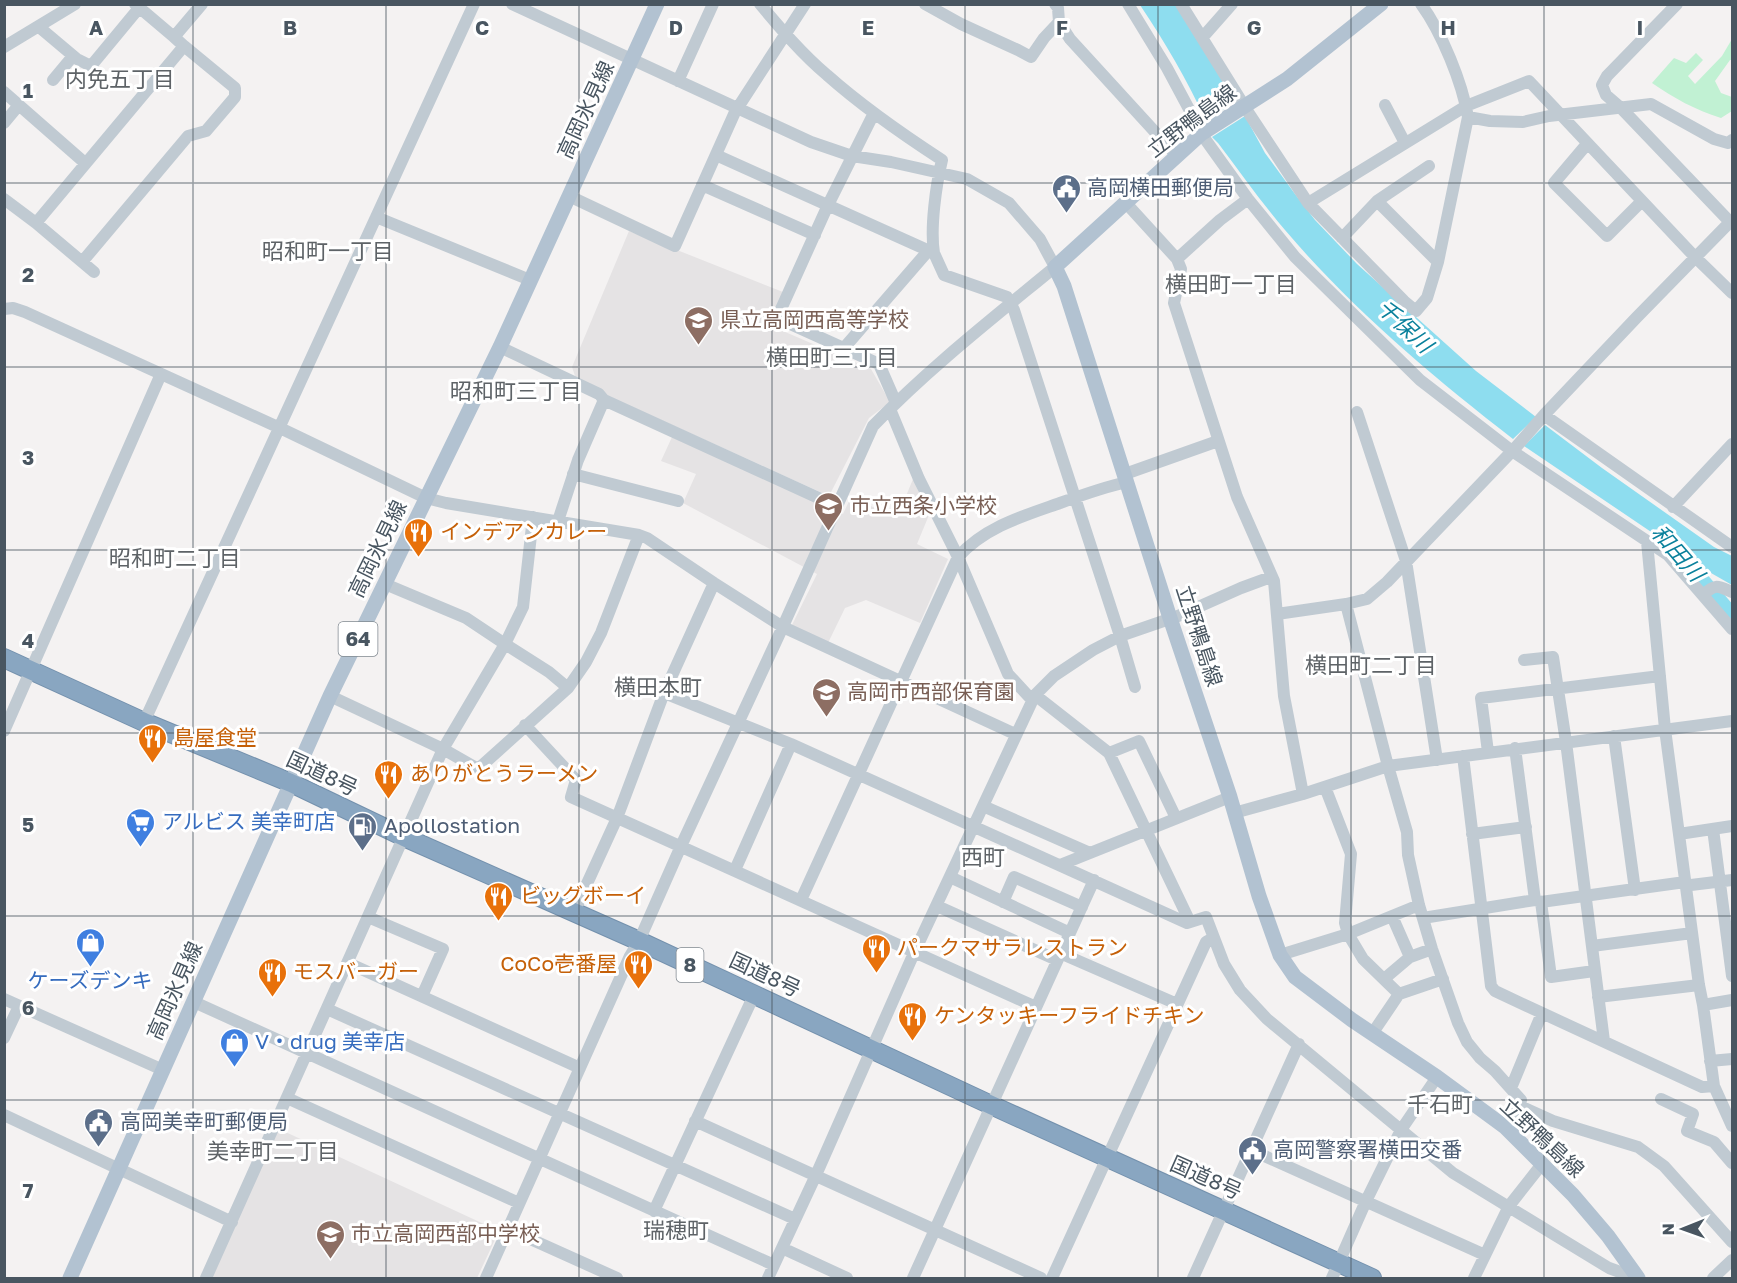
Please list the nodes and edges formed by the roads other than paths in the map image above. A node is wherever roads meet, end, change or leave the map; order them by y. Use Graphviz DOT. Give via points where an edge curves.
graph roads {
  1 [pos="75,4"];
  2 [pos="202,4"];
  3 [pos="474,4"];
  4 [pos="512,4"];
  5 [pos="657,4"];
  6 [pos="713,4"];
  7 [pos="760,4"];
  8 [pos="805,4"];
  9 [pos="925,4"];
  10 [pos="1055,4"];
  11 [pos="1128,4"];
  12 [pos="1181,4"];
  13 [pos="1232,4"];
  14 [pos="1381,4"];
  15 [pos="1421,4"];
  16 [pos="1677,4"];
  17 [pos="137,6"];
  18 [pos="1059,22"];
  19 [pos="39,27"];
  20 [pos="785,34"];
  21 [pos="174,37"];
  22 [pos="1202,38"];
  23 [pos="184,46"];
  24 [pos="4,47"];
  25 [pos="73,56"];
  26 [pos="632,60"];
  27 [pos="52,80"];
  28 [pos="678,81"];
  29 [pos="4,92"];
  30 [pos="20,105"];
  31 [pos="1384,105"];
  32 [pos="738,107"];
  33 [pos="1242,107"];
  34 [pos="1621,108"];
  35 [pos="874,112"];
  36 [pos="1467,112"];
  37 [pos="1560,115"];
  38 [pos="4,123"];
  39 [pos="1203,133"];
  40 [pos="1732,140"];
  41 [pos="1405,143"];
  42 [pos="1587,144"];
  43 [pos="716,155"];
  44 [pos="852,156"];
  45 [pos="1177,156"];
  46 [pos="85,163"];
  47 [pos="1429,166"];
  48 [pos="939,172"];
  49 [pos="702,185"];
  50 [pos="569,196"];
  51 [pos="4,199"];
  52 [pos="1248,199"];
  53 [pos="1377,201"];
  54 [pos="1642,201"];
  55 [pos="1125,202"];
  56 [pos="1308,203"];
  57 [pos="828,205"];
  58 [pos="376,217"];
  59 [pos="1731,221"];
  60 [pos="36,223"];
  61 [pos="814,235"];
  62 [pos="1342,238"];
  63 [pos="931,252"];
  64 [pos="1695,257"];
  65 [pos="1177,259"];
  66 [pos="82,262"];
  67 [pos="1438,262"];
  68 [pos="1055,267"];
  69 [pos="94,272"];
  70 [pos="530,280"];
  71 [pos="1732,293"];
  72 [pos="1010,303"];
  73 [pos="4,309"];
  74 [pos="500,347"];
  75 [pos="844,348"];
  76 [pos="161,374"];
  77 [pos="604,400"];
  78 [pos="893,406"];
  79 [pos="1357,412"];
  80 [pos="1543,417"];
  81 [pos="280,428"];
  82 [pos="1218,441"];
  83 [pos="1732,444"];
  84 [pos="1514,449"];
  85 [pos="573,474"];
  86 [pos="1126,478"];
  87 [pos="426,498"];
  88 [pos="1074,498"];
  89 [pos="678,501"];
  90 [pos="836,506"];
  91 [pos="1673,507"];
  92 [pos="533,517"];
  93 [pos="558,521"];
  94 [pos="639,534"];
  95 [pos="1647,542"];
  96 [pos="1732,547"];
  97 [pos="958,557"];
  98 [pos="1406,561"];
  99 [pos="1272,577"];
  100 [pos="714,583"];
  101 [pos="384,584"];
  102 [pos="1708,591"];
  103 [pos="1732,592"];
  104 [pos="1346,604"];
  105 [pos="1277,614"];
  106 [pos="1170,618"];
  107 [pos="783,627"];
  108 [pos="1732,629"];
  109 [pos="1119,636"];
  110 [pos="506,644"];
  111 [pos="4,658"];
  112 [pos="1524,660"];
  113 [pos="32,670"];
  114 [pos="1660,676"];
  115 [pos="901,682"];
  116 [pos="1134,687"];
  117 [pos="568,688"];
  118 [pos="1557,689"];
  119 [pos="664,693"];
  120 [pos="330,696"];
  121 [pos="1033,698"];
  122 [pos="1732,721"];
  123 [pos="144,722"];
  124 [pos="739,723"];
  125 [pos="525,725"];
  126 [pos="1665,729"];
  127 [pos="4,731"];
  128 [pos="1016,734"];
  129 [pos="1614,735"];
  130 [pos="1566,742"];
  131 [pos="791,744"];
  132 [pos="1515,748"];
  133 [pos="443,749"];
  134 [pos="1488,752"];
  135 [pos="1109,753"];
  136 [pos="1462,756"];
  137 [pos="1437,760"];
  138 [pos="1388,766"];
  139 [pos="859,774"];
  140 [pos="291,783"];
  141 [pos="1325,787"];
  142 [pos="1303,794"];
  143 [pos="1230,797"];
  144 [pos="982,806"];
  145 [pos="1234,813"];
  146 [pos="617,818"];
  147 [pos="1176,818"];
  148 [pos="1732,826"];
  149 [pos="973,827"];
  150 [pos="1526,827"];
  151 [pos="1713,829"];
  152 [pos="1146,830"];
  153 [pos="1472,834"];
  154 [pos="1679,834"];
  155 [pos="404,837"];
  156 [pos="681,846"];
  157 [pos="1090,853"];
  158 [pos="1060,865"];
  159 [pos="735,870"];
  160 [pos="950,877"];
  161 [pos="1094,880"];
  162 [pos="1726,880"];
  163 [pos="1684,882"];
  164 [pos="1635,890"];
  165 [pos="1586,895"];
  166 [pos="801,900"];
  167 [pos="1538,901"];
  168 [pos="1003,902"];
  169 [pos="1419,905"];
  170 [pos="937,906"];
  171 [pos="1082,907"];
  172 [pos="1481,908"];
  173 [pos="574,912"];
  174 [pos="1392,916"];
  175 [pos="368,917"];
  176 [pos="1423,918"];
  177 [pos="1190,922"];
  178 [pos="1070,933"];
  179 [pos="1692,933"];
  180 [pos="1348,934"];
  181 [pos="1730,936"];
  182 [pos="1213,938"];
  183 [pos="639,942"];
  184 [pos="1592,946"];
  185 [pos="1432,949"];
  186 [pos="914,953"];
  187 [pos="1280,956"];
  188 [pos="1059,957"];
  189 [pos="1410,957"];
  190 [pos="348,963"];
  191 [pos="1594,971"];
  192 [pos="1732,976"];
  193 [pos="1384,979"];
  194 [pos="1443,979"];
  195 [pos="1699,985"];
  196 [pos="1400,994"];
  197 [pos="754,995"];
  198 [pos="422,996"];
  199 [pos="1598,997"];
  200 [pos="4,999"];
  201 [pos="1732,1000"];
  202 [pos="194,1002"];
  203 [pos="1177,1004"];
  204 [pos="1703,1005"];
  205 [pos="19,1006"];
  206 [pos="1036,1006"];
  207 [pos="327,1009"];
  208 [pos="1542,1013"];
  209 [pos="1372,1034"];
  210 [pos="4,1038"];
  211 [pos="1604,1041"];
  212 [pos="1299,1044"];
  213 [pos="871,1050"];
  214 [pos="307,1053"];
  215 [pos="1732,1059"];
  216 [pos="1710,1061"];
  217 [pos="580,1068"];
  218 [pos="163,1070"];
  219 [pos="1437,1077"];
  220 [pos="1714,1086"];
  221 [pos="1511,1088"];
  222 [pos="287,1098"];
  223 [pos="1661,1099"];
  224 [pos="991,1105"];
  225 [pos="1520,1106"];
  226 [pos="1729,1110"];
  227 [pos="559,1114"];
  228 [pos="4,1115"];
  229 [pos="695,1121"];
  230 [pos="1732,1126"];
  231 [pos="1505,1127"];
  232 [pos="1401,1130"];
  233 [pos="1251,1150"];
  234 [pos="1106,1158"];
  235 [pos="538,1159"];
  236 [pos="1732,1163"];
  237 [pos="1542,1164"];
  238 [pos="675,1165"];
  239 [pos="120,1168"];
  240 [pos="816,1175"];
  241 [pos="1366,1202"];
  242 [pos="519,1203"];
  243 [pos="1509,1206"];
  244 [pos="1222,1210"];
  245 [pos="654,1211"];
  246 [pos="795,1220"];
  247 [pos="232,1222"];
  248 [pos="508,1229"];
  249 [pos="935,1230"];
  250 [pos="1732,1242"];
  251 [pos="782,1248"];
  252 [pos="1485,1255"];
  253 [pos="1732,1260"];
  254 [pos="774,1265"];
  255 [pos="1335,1271"];
  256 [pos="1636,1275"];
  257 [pos="69,1278"];
  258 [pos="206,1278"];
  259 [pos="486,1278"];
  260 [pos="617,1278"];
  261 [pos="768,1278"];
  262 [pos="847,1278"];
  263 [pos="913,1278"];
  264 [pos="1041,1278"];
  265 [pos="1052,1278"];
  266 [pos="1193,1278"];
  267 [pos="1372,1278"];
  268 [pos="1474,1278"];
  269 [pos="1713,1278"];
  1 -- 19 [label="street"];
  2 -- 21 [label="street"];
  3 -- 58 [label="street"];
  4 -- 26 [label="street"];
  5 -- 26 [label="main road, 高岡氷見線 / 64"];
  6 -- 28 [label="street"];
  7 -- 20 [label="street"];
  8 -- 20 [label="street"];
  9 -- 18 [label="street" via="1031,57"];
  10 -- 18 [label="street"];
  11 -- 39 [label="street"];
  12 -- 22 [label="street"];
  13 -- 22 [label="street"];
  14 -- 33 [label="main road, 立野鴨島線" via="1287,79"];
  15 -- 36 [label="street" via="1446,49"];
  16 -- 34 [label="street" via="1602,85 1606,95"];
  17 -- 21 [label="street"];
  17 -- 25 [label="street" via="91,66"];
  18 -- 45 [label="street"];
  19 -- 24 [label="street"];
  19 -- 25 [label="street"];
  20 -- 32 [label="street"];
  20 -- 35 [label="street" via="826,75"];
  21 -- 23 [label="street"];
  22 -- 33 [label="street"];
  23 -- 46 [label="street"];
  23 -- 66 [label="street" via="235,88 235,97 206,131 188,136"];
  25 -- 27 [label="street"];
  26 -- 28 [label="street"];
  26 -- 50 [label="main road, 高岡氷見線 / 64"];
  28 -- 32 [label="street"];
  29 -- 30 [label="street"];
  30 -- 38 [label="street"];
  30 -- 46 [label="street"];
  31 -- 41 [label="street"];
  32 -- 43 [label="street"];
  32 -- 44 [label="street" via="811,142"];
  33 -- 39 [label="main road, 立野鴨島線"];
  33 -- 56 [label="street"];
  34 -- 37 [label="street"];
  34 -- 40 [label="street" via="1651,104 1714,139 1728,143"];
  34 -- 59 [label="street"];
  35 -- 44 [label="street"];
  35 -- 48 [label="street" via="942,160"];
  36 -- 37 [label="street" via="1507,123"];
  36 -- 37 [label="street" via="1529,81"];
  36 -- 41 [label="street"];
  36 -- 67 [label="street"];
  37 -- 42 [label="street"];
  39 -- 45 [label="main road, 立野鴨島線"];
  39 -- 52 [label="street"];
  41 -- 56 [label="street"];
  42 -- 54 [label="street"];
  42 -- 54 [label="street" via="1554,183 1607,236"];
  43 -- 49 [label="street"];
  43 -- 57 [label="street"];
  44 -- 48 [label="street"];
  44 -- 57 [label="street"];
  45 -- 55 [label="main road, 立野鴨島線"];
  46 -- 60 [label="street"];
  47 -- 53 [label="street"];
  48 -- 63 [label="street"];
  48 -- 68 [label="street" via="967,179 1009,203 1040,239"];
  49 -- 50 [label="street" via="675,246"];
  49 -- 61 [label="street"];
  50 -- 70 [label="main road, 高岡氷見線 / 64"];
  51 -- 60 [label="street"];
  52 -- 65 [label="street"];
  52 -- 84 [label="street" via="1295,257 1420,380"];
  53 -- 62 [label="street"];
  53 -- 67 [label="street"];
  54 -- 64 [label="street"];
  55 -- 65 [label="street"];
  55 -- 68 [label="main road, 立野鴨島線"];
  56 -- 62 [label="street"];
  57 -- 61 [label="street"];
  57 -- 63 [label="street"];
  58 -- 70 [label="street"];
  58 -- 81 [label="street"];
  59 -- 64 [label="street"];
  60 -- 66 [label="street"];
  61 -- 75 [label="street" via="777,318"];
  62 -- 67 [label="street" via="1416,311 1427,298"];
  63 -- 72 [label="street" via="944,275 1007,297"];
  63 -- 75 [label="street"];
  64 -- 71 [label="street"];
  64 -- 80 [label="street"];
  65 -- 82 [label="street" via="1181,269 1174,303"];
  66 -- 69 [label="street"];
  68 -- 72 [label="street"];
  68 -- 86 [label="main road, 立野鴨島線"];
  70 -- 74 [label="main road, 高岡氷見線 / 64"];
  72 -- 78 [label="street"];
  72 -- 88 [label="street"];
  73 -- 76 [label="street" via="25,312"];
  74 -- 77 [label="street" via="600,394"];
  74 -- 87 [label="main road, 高岡氷見線 / 64"];
  75 -- 78 [label="street" via="879,364"];
  76 -- 81 [label="street"];
  76 -- 113 [label="street"];
  77 -- 85 [label="street"];
  77 -- 90 [label="street"];
  78 -- 90 [label="street" via="873,426"];
  78 -- 97 [label="street" via="919,479"];
  79 -- 98 [label="street"];
  80 -- 84 [label="street"];
  80 -- 91 [label="street"];
  81 -- 87 [label="street"];
  81 -- 123 [label="street"];
  82 -- 86 [label="street"];
  82 -- 99 [label="street" via="1237,497"];
  83 -- 91 [label="street"];
  84 -- 95 [label="street"];
  84 -- 98 [label="street"];
  85 -- 89 [label="street"];
  85 -- 93 [label="street"];
  86 -- 88 [label="street"];
  86 -- 106 [label="main road, 立野鴨島線"];
  87 -- 92 [label="street"];
  87 -- 101 [label="main road, 高岡氷見線 / 64"];
  88 -- 97 [label="street" via="995,528"];
  88 -- 109 [label="street"];
  90 -- 107 [label="street"];
  91 -- 96 [label="street"];
  92 -- 93 [label="street"];
  92 -- 110 [label="street" via="523,607"];
  93 -- 94 [label="street"];
  94 -- 100 [label="street"];
  94 -- 117 [label="street" via="601,633"];
  95 -- 102 [label="street" via="1668,555"];
  95 -- 114 [label="street"];
  97 -- 115 [label="street"];
  97 -- 121 [label="street" via="1008,674"];
  98 -- 104 [label="street" via="1367,599"];
  98 -- 137 [label="street"];
  99 -- 105 [label="street"];
  99 -- 106 [label="street"];
  100 -- 107 [label="street"];
  100 -- 119 [label="street"];
  101 -- 110 [label="street" via="466,618"];
  101 -- 120 [label="main road, 高岡氷見線 / 64"];
  102 -- 103 [label="street" via="1719,586"];
  102 -- 108 [label="street"];
  104 -- 105 [label="street"];
  104 -- 138 [label="street"];
  105 -- 142 [label="street" via="1284,696"];
  106 -- 109 [label="street"];
  106 -- 143 [label="main road, 立野鴨島線"];
  107 -- 115 [label="street"];
  107 -- 124 [label="street"];
  109 -- 116 [label="street"];
  109 -- 121 [label="street" via="1054,676"];
  110 -- 117 [label="street"];
  110 -- 133 [label="street"];
  111 -- 113 [label="highway, 国道8号 / 8"];
  112 -- 118 [label="street" via="1553,657"];
  113 -- 123 [label="highway, 国道8号 / 8"];
  113 -- 127 [label="street"];
  114 -- 118 [label="street"];
  114 -- 126 [label="street"];
  115 -- 128 [label="street"];
  115 -- 139 [label="street"];
  117 -- 125 [label="street"];
  118 -- 130 [label="street"];
  118 -- 134 [label="street" via="1481,698"];
  119 -- 124 [label="street"];
  119 -- 146 [label="street"];
  120 -- 133 [label="street"];
  120 -- 140 [label="main road, 高岡氷見線 / 64"];
  121 -- 128 [label="street"];
  121 -- 135 [label="street"];
  122 -- 126 [label="street"];
  123 -- 140 [label="highway, 国道8号 / 8"];
  124 -- 131 [label="street"];
  124 -- 156 [label="street"];
  125 -- 133 [label="street" via="478,769"];
  125 -- 146 [label="street" via="576,780 571,797"];
  126 -- 129 [label="street"];
  126 -- 154 [label="street"];
  128 -- 144 [label="street"];
  129 -- 130 [label="street"];
  129 -- 164 [label="street"];
  130 -- 132 [label="street"];
  130 -- 165 [label="street"];
  131 -- 139 [label="street"];
  131 -- 159 [label="street"];
  132 -- 134 [label="street"];
  132 -- 150 [label="street"];
  133 -- 155 [label="street"];
  134 -- 136 [label="street"];
  135 -- 147 [label="street" via="1139,741"];
  135 -- 152 [label="street"];
  136 -- 137 [label="street"];
  136 -- 153 [label="street"];
  137 -- 138 [label="street"];
  138 -- 141 [label="street"];
  138 -- 169 [label="street" via="1407,832"];
  139 -- 149 [label="street"];
  139 -- 166 [label="street"];
  140 -- 155 [label="highway, 国道8号 / 8"];
  140 -- 202 [label="main road, 高岡氷見線 / 64"];
  141 -- 142 [label="street"];
  141 -- 180 [label="street" via="1351,854 1345,923"];
  142 -- 145 [label="street"];
  143 -- 145 [label="main road, 立野鴨島線"];
  143 -- 147 [label="street"];
  144 -- 149 [label="street"];
  144 -- 157 [label="street"];
  145 -- 187 [label="main road, 立野鴨島線"];
  146 -- 156 [label="street"];
  146 -- 173 [label="street"];
  147 -- 152 [label="street"];
  148 -- 151 [label="street"];
  149 -- 158 [label="street"];
  149 -- 160 [label="street"];
  150 -- 153 [label="street"];
  150 -- 167 [label="street"];
  151 -- 154 [label="street"];
  151 -- 162 [label="street"];
  152 -- 157 [label="street"];
  152 -- 177 [label="street"];
  153 -- 172 [label="street"];
  154 -- 163 [label="street"];
  155 -- 173 [label="highway, 国道8号 / 8"];
  155 -- 175 [label="street"];
  156 -- 159 [label="street"];
  156 -- 183 [label="street"];
  157 -- 158 [label="street"];
  158 -- 161 [label="street"];
  159 -- 166 [label="street"];
  160 -- 168 [label="street"];
  160 -- 170 [label="street"];
  161 -- 171 [label="street"];
  161 -- 177 [label="street"];
  162 -- 163 [label="street" via="1691,885"];
  162 -- 181 [label="street"];
  163 -- 164 [label="street"];
  163 -- 179 [label="street"];
  164 -- 165 [label="street"];
  165 -- 167 [label="street"];
  165 -- 184 [label="street"];
  166 -- 186 [label="street"];
  167 -- 172 [label="street"];
  167 -- 191 [label="street" via="1551,977"];
  168 -- 171 [label="street" via="1014,877"];
  168 -- 178 [label="street"];
  169 -- 174 [label="street"];
  169 -- 176 [label="street"];
  170 -- 186 [label="street"];
  170 -- 188 [label="street"];
  171 -- 178 [label="street"];
  172 -- 176 [label="street"];
  172 -- 208 [label="street" via="1491,987"];
  173 -- 183 [label="highway, 国道8号 / 8"];
  174 -- 180 [label="street"];
  174 -- 189 [label="street"];
  175 -- 190 [label="street"];
  175 -- 198 [label="street" via="443,949"];
  176 -- 185 [label="street"];
  177 -- 182 [label="street" via="1206,917"];
  178 -- 188 [label="street"];
  179 -- 184 [label="street"];
  179 -- 195 [label="street"];
  180 -- 187 [label="street"];
  180 -- 193 [label="street" via="1363,959"];
  181 -- 192 [label="street"];
  182 -- 203 [label="street" via="1206,942"];
  182 -- 212 [label="street" via="1240,990 1267,1019"];
  183 -- 197 [label="highway, 国道8号 / 8"];
  183 -- 217 [label="street"];
  184 -- 191 [label="street"];
  185 -- 189 [label="street"];
  185 -- 194 [label="street"];
  186 -- 206 [label="street"];
  186 -- 213 [label="street"];
  187 -- 209 [label="main road, 立野鴨島線" via="1295,977"];
  188 -- 203 [label="street"];
  188 -- 206 [label="street"];
  189 -- 193 [label="street"];
  190 -- 198 [label="street"];
  190 -- 207 [label="street"];
  191 -- 199 [label="street"];
  193 -- 196 [label="street"];
  194 -- 196 [label="street"];
  194 -- 221 [label="street" via="1467,1042"];
  195 -- 199 [label="street"];
  195 -- 204 [label="street"];
  196 -- 209 [label="street"];
  197 -- 213 [label="highway, 国道8号 / 8"];
  197 -- 229 [label="street"];
  198 -- 217 [label="street"];
  199 -- 211 [label="street"];
  200 -- 205 [label="street"];
  201 -- 204 [label="street"];
  202 -- 214 [label="street"];
  202 -- 218 [label="main road, 高岡氷見線 / 64"];
  203 -- 234 [label="street"];
  204 -- 216 [label="street"];
  205 -- 210 [label="street"];
  205 -- 218 [label="street"];
  206 -- 224 [label="street"];
  207 -- 214 [label="street"];
  207 -- 227 [label="street"];
  208 -- 211 [label="street"];
  208 -- 221 [label="street"];
  209 -- 219 [label="main road, 立野鴨島線"];
  211 -- 220 [label="street" via="1702,1087"];
  212 -- 232 [label="street"];
  212 -- 233 [label="street"];
  213 -- 224 [label="highway, 国道8号 / 8"];
  213 -- 240 [label="street"];
  214 -- 222 [label="street"];
  214 -- 235 [label="street"];
  215 -- 216 [label="street"];
  216 -- 220 [label="street"];
  217 -- 227 [label="street"];
  218 -- 239 [label="main road, 高岡氷見線 / 64"];
  219 -- 231 [label="main road, 立野鴨島線"];
  219 -- 232 [label="street"];
  220 -- 226 [label="street"];
  221 -- 225 [label="street" via="1521,1100"];
  222 -- 242 [label="street"];
  222 -- 247 [label="street"];
  223 -- 236 [label="street" via="1694,1114 1687,1131 1714,1142"];
  224 -- 234 [label="highway, 国道8号 / 8"];
  224 -- 249 [label="street"];
  225 -- 231 [label="street"];
  225 -- 250 [label="street" via="1553,1121 1638,1147 1664,1166"];
  226 -- 230 [label="street"];
  227 -- 235 [label="street"];
  227 -- 238 [label="street"];
  228 -- 239 [label="street"];
  229 -- 238 [label="street"];
  229 -- 240 [label="street"];
  231 -- 237 [label="main road, 立野鴨島線"];
  232 -- 241 [label="street"];
  232 -- 243 [label="street" via="1453,1173"];
  233 -- 241 [label="street"];
  233 -- 244 [label="street"];
  234 -- 244 [label="highway, 国道8号 / 8"];
  234 -- 265 [label="street"];
  235 -- 242 [label="street"];
  235 -- 245 [label="street"];
  237 -- 243 [label="street"];
  237 -- 256 [label="main road, 立野鴨島線" via="1608,1236"];
  238 -- 245 [label="street"];
  238 -- 246 [label="street"];
  239 -- 247 [label="street"];
  239 -- 257 [label="main road, 高岡氷見線 / 64"];
  240 -- 246 [label="street"];
  240 -- 249 [label="street"];
  241 -- 252 [label="street"];
  241 -- 255 [label="street"];
  242 -- 248 [label="street"];
  243 -- 252 [label="street"];
  243 -- 256 [label="street" via="1609,1268"];
  244 -- 255 [label="highway, 国道8号 / 8"];
  244 -- 266 [label="street"];
  245 -- 254 [label="street"];
  246 -- 251 [label="street"];
  247 -- 258 [label="street"];
  248 -- 259 [label="street"];
  248 -- 260 [label="street"];
  249 -- 263 [label="street"];
  249 -- 264 [label="street"];
  251 -- 254 [label="street"];
  251 -- 262 [label="street"];
  252 -- 268 [label="street"];
  253 -- 269 [label="street"];
  254 -- 261 [label="street"];
  255 -- 267 [label="highway, 国道8号 / 8"];
}
